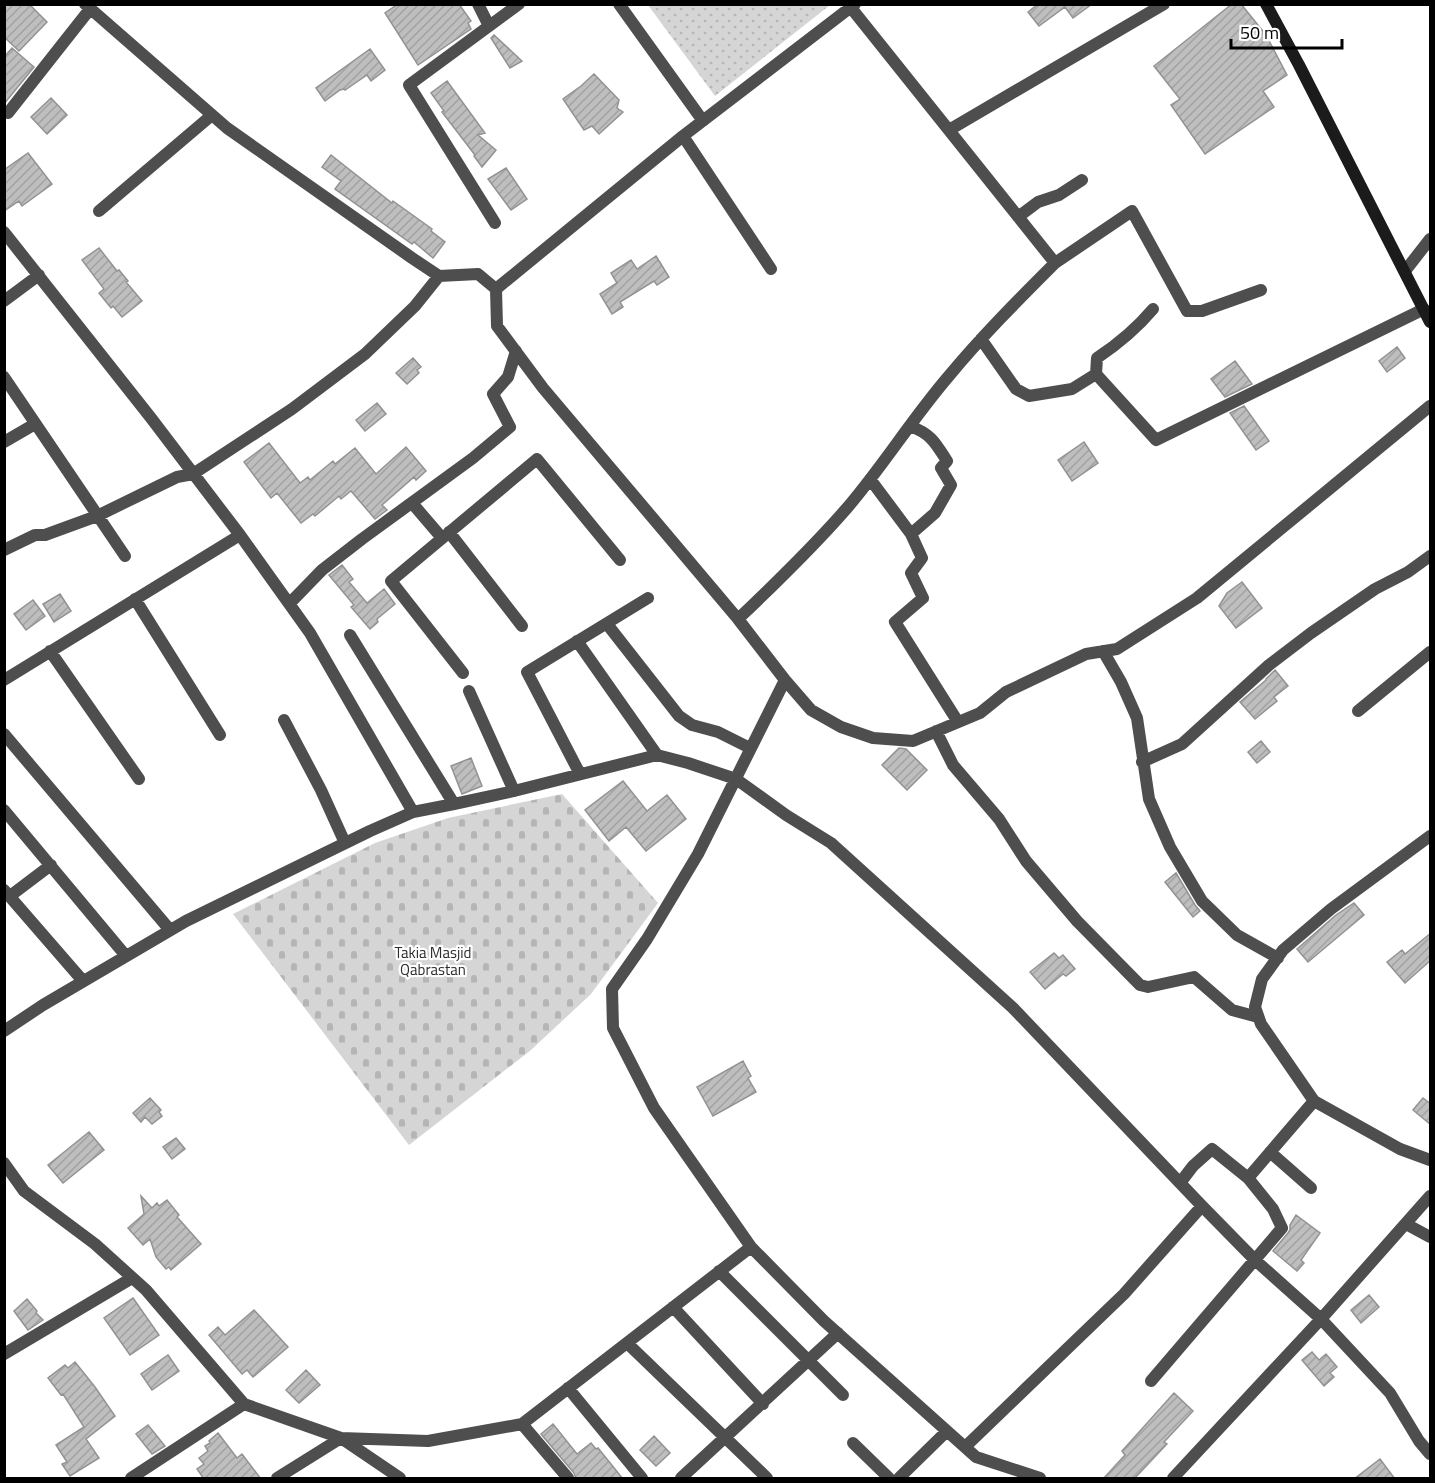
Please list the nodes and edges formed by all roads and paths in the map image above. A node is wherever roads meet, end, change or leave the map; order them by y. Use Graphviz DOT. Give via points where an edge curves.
graph roads {
  1 [pos="478,4"];
  2 [pos="519,4"];
  3 [pos="619,4"];
  4 [pos="1164,4"];
  5 [pos="1266,4"];
  6 [pos="851,6"];
  7 [pos="88,7"];
  8 [pos="489,26"];
  9 [pos="8,113"];
  10 [pos="212,115"];
  11 [pos="703,121"];
  12 [pos="949,130"];
  13 [pos="683,136"];
  14 [pos="1082,180"];
  15 [pos="99,210"];
  16 [pos="1018,217"];
  17 [pos="495,223"];
  18 [pos="4,232"];
  19 [pos="1431,239"];
  20 [pos="1054,263"];
  21 [pos="771,270"];
  22 [pos="1405,272"];
  23 [pos="39,275"];
  24 [pos="439,276"];
  25 [pos="496,289"];
  26 [pos="1260,290"];
  27 [pos="4,301"];
  28 [pos="1153,309"];
  29 [pos="1424,309"];
  30 [pos="1431,322"];
  31 [pos="981,339"];
  32 [pos="516,351"];
  33 [pos="1096,374"];
  34 [pos="4,377"];
  35 [pos="1431,406"];
  36 [pos="35,424"];
  37 [pos="910,426"];
  38 [pos="4,442"];
  39 [pos="193,474"];
  40 [pos="870,479"];
  41 [pos="412,502"];
  42 [pos="97,516"];
  43 [pos="911,534"];
  44 [pos="240,535"];
  45 [pos="445,535"];
  46 [pos="4,550"];
  47 [pos="125,556"];
  48 [pos="1431,556"];
  49 [pos="620,560"];
  50 [pos="648,598"];
  51 [pos="135,599"];
  52 [pos="289,604"];
  53 [pos="738,619"];
  54 [pos="607,624"];
  55 [pos="522,626"];
  56 [pos="350,635"];
  57 [pos="577,641"];
  58 [pos="50,651"];
  59 [pos="1103,651"];
  60 [pos="1431,652"];
  61 [pos="463,673"];
  62 [pos="4,680"];
  63 [pos="785,680"];
  64 [pos="469,691"];
  65 [pos="1358,711"];
  66 [pos="284,720"];
  67 [pos="958,722"];
  68 [pos="936,731"];
  69 [pos="4,734"];
  70 [pos="220,735"];
  71 [pos="750,748"];
  72 [pos="657,755"];
  73 [pos="1142,762"];
  74 [pos="580,774"];
  75 [pos="139,779"];
  76 [pos="736,779"];
  77 [pos="514,791"];
  78 [pos="454,804"];
  79 [pos="4,810"];
  80 [pos="413,812"];
  81 [pos="1431,836"];
  82 [pos="345,843"];
  83 [pos="51,865"];
  84 [pos="7,893"];
  85 [pos="170,930"];
  86 [pos="126,956"];
  87 [pos="1278,958"];
  88 [pos="83,981"];
  89 [pos="1258,1017"];
  90 [pos="4,1030"];
  91 [pos="1314,1101"];
  92 [pos="1270,1152"];
  93 [pos="1431,1160"];
  94 [pos="4,1163"];
  95 [pos="1248,1178"];
  96 [pos="1180,1183"];
  97 [pos="1311,1188"];
  98 [pos="1431,1196"];
  99 [pos="1202,1206"];
  100 [pos="1406,1224"];
  101 [pos="1431,1237"];
  102 [pos="751,1247"];
  103 [pos="1255,1260"];
  104 [pos="719,1271"];
  105 [pos="132,1278"];
  106 [pos="673,1307"];
  107 [pos="1321,1319"];
  108 [pos="838,1333"];
  109 [pos="627,1342"];
  110 [pos="4,1354"];
  111 [pos="809,1361"];
  112 [pos="1151,1381"];
  113 [pos="568,1388"];
  114 [pos="843,1395"];
  115 [pos="244,1404"];
  116 [pos="763,1404"];
  117 [pos="522,1424"];
  118 [pos="946,1431"];
  119 [pos="340,1438"];
  120 [pos="726,1438"];
  121 [pos="853,1443"];
  122 [pos="965,1447"];
  123 [pos="1431,1454"];
  124 [pos="131,1479"];
  125 [pos="277,1479"];
  126 [pos="400,1479"];
  127 [pos="568,1479"];
  128 [pos="642,1479"];
  129 [pos="681,1479"];
  130 [pos="767,1479"];
  131 [pos="890,1479"];
  132 [pos="899,1479"];
  133 [pos="1040,1479"];
  134 [pos="1173,1479"];
  1 -- 8 [label="street"];
  2 -- 8 [label="street"];
  3 -- 11 [label="street"];
  4 -- 12 [label="street"];
  5 -- 22 [label="street"];
  6 -- 11 [label="street"];
  6 -- 12 [label="street"];
  7 -- 9 [label="street"];
  7 -- 10 [label="street"];
  8 -- 17 [label="street" via="409,85"];
  10 -- 15 [label="street"];
  10 -- 24 [label="street"];
  11 -- 13 [label="street"];
  12 -- 16 [label="street"];
  13 -- 21 [label="street"];
  13 -- 25 [label="street"];
  14 -- 16 [label="street"];
  16 -- 20 [label="street"];
  18 -- 23 [label="street"];
  19 -- 22 [label="street"];
  20 -- 26 [label="street" via="1132,211 1187,311 1202,311"];
  20 -- 31 [label="street"];
  22 -- 29 [label="street"];
  23 -- 27 [label="street"];
  23 -- 39 [label="street"];
  24 -- 25 [label="street" via="478,274"];
  24 -- 39 [label="street" via="415,306 365,354 292,409"];
  25 -- 32 [label="street" via="498,326"];
  28 -- 33 [label="street" via="1141,324 1097,358"];
  29 -- 30 [label="street"];
  29 -- 33 [label="street" via="1156,440"];
  31 -- 33 [label="street" via="1016,389 1029,396 1072,388"];
  31 -- 37 [label="street"];
  32 -- 41 [label="street" via="508,377 493,394 510,427"];
  32 -- 53 [label="street"];
  34 -- 36 [label="street"];
  35 -- 59 [label="street" via="1197,598 1116,648"];
  36 -- 38 [label="street"];
  36 -- 42 [label="street"];
  37 -- 40 [label="street"];
  37 -- 43 [label="street" via="935,442 946,461 941,468 951,485 935,513"];
  39 -- 42 [label="street" via="177,477"];
  39 -- 44 [label="street"];
  40 -- 43 [label="street"];
  40 -- 53 [label="street" via="804,554"];
  41 -- 45 [label="street"];
  41 -- 52 [label="street" via="322,570"];
  42 -- 46 [label="street"];
  42 -- 47 [label="street"];
  43 -- 67 [label="street" via="922,558 911,573 923,598 895,622"];
  44 -- 51 [label="street"];
  44 -- 52 [label="street"];
  45 -- 49 [label="street" via="537,459"];
  45 -- 55 [label="street"];
  45 -- 61 [label="street" via="391,581"];
  48 -- 73 [label="street" via="1311,633 1269,665 1182,744"];
  50 -- 54 [label="street"];
  51 -- 58 [label="street"];
  51 -- 70 [label="street"];
  52 -- 80 [label="street" via="310,633"];
  53 -- 63 [label="street"];
  54 -- 57 [label="street"];
  54 -- 71 [label="street" via="679,716"];
  56 -- 78 [label="street"];
  57 -- 72 [label="street"];
  57 -- 74 [label="street" via="527,672"];
  58 -- 62 [label="street"];
  58 -- 75 [label="street"];
  59 -- 67 [label="street" via="1086,654 1006,692 980,712"];
  59 -- 73 [label="street" via="1137,718"];
  60 -- 65 [label="street"];
  63 -- 68 [label="street" via="811,710 851,731 873,738 913,741"];
  63 -- 71 [label="street"];
  64 -- 77 [label="street"];
  66 -- 82 [label="street"];
  67 -- 68 [label="street"];
  68 -- 89 [label="street" via="953,765 999,819 1026,861 1077,921 1140,985 1148,987 1194,976 1232,1010"];
  69 -- 85 [label="street"];
  71 -- 76 [label="street"];
  72 -- 74 [label="street"];
  72 -- 76 [label="street"];
  73 -- 87 [label="street" via="1149,799 1170,847 1202,901 1237,935"];
  74 -- 77 [label="street"];
  76 -- 96 [label="street" via="831,843 1013,1008"];
  76 -- 102 [label="street" via="692,864 612,989 613,1028 654,1108"];
  77 -- 78 [label="street"];
  78 -- 80 [label="street"];
  79 -- 83 [label="street"];
  80 -- 82 [label="street"];
  81 -- 87 [label="street" via="1331,909"];
  82 -- 85 [label="street"];
  83 -- 84 [label="street"];
  83 -- 86 [label="street"];
  84 -- 88 [label="street"];
  85 -- 86 [label="street"];
  86 -- 88 [label="street"];
  87 -- 89 [label="street" via="1262,979 1255,1007"];
  88 -- 90 [label="street"];
  89 -- 91 [label="street"];
  91 -- 92 [label="street"];
  91 -- 93 [label="street" via="1400,1149"];
  92 -- 95 [label="street"];
  92 -- 97 [label="street"];
  94 -- 105 [label="street" via="24,1191 95,1244"];
  95 -- 96 [label="street" via="1212,1149"];
  95 -- 103 [label="street" via="1273,1209 1282,1228"];
  96 -- 99 [label="street"];
  98 -- 100 [label="street"];
  99 -- 103 [label="street"];
  99 -- 122 [label="street" via="1124,1294"];
  100 -- 101 [label="street"];
  100 -- 107 [label="street"];
  102 -- 104 [label="street"];
  102 -- 108 [label="street"];
  103 -- 107 [label="street"];
  103 -- 112 [label="street"];
  104 -- 106 [label="street"];
  104 -- 111 [label="street"];
  105 -- 110 [label="street"];
  105 -- 115 [label="street"];
  106 -- 109 [label="street"];
  106 -- 116 [label="street"];
  107 -- 123 [label="street" via="1390,1393"];
  107 -- 134 [label="street"];
  108 -- 111 [label="street"];
  108 -- 118 [label="street"];
  109 -- 113 [label="street"];
  109 -- 120 [label="street"];
  111 -- 114 [label="street"];
  111 -- 116 [label="street"];
  113 -- 117 [label="street"];
  113 -- 128 [label="street"];
  115 -- 119 [label="street"];
  115 -- 124 [label="street"];
  116 -- 120 [label="street"];
  117 -- 119 [label="street" via="428,1441"];
  117 -- 127 [label="street"];
  118 -- 122 [label="street"];
  118 -- 132 [label="street"];
  119 -- 125 [label="street"];
  119 -- 126 [label="street"];
  120 -- 129 [label="street"];
  120 -- 130 [label="street"];
  121 -- 131 [label="street"];
  122 -- 133 [label="street" via="976,1457"];
}
